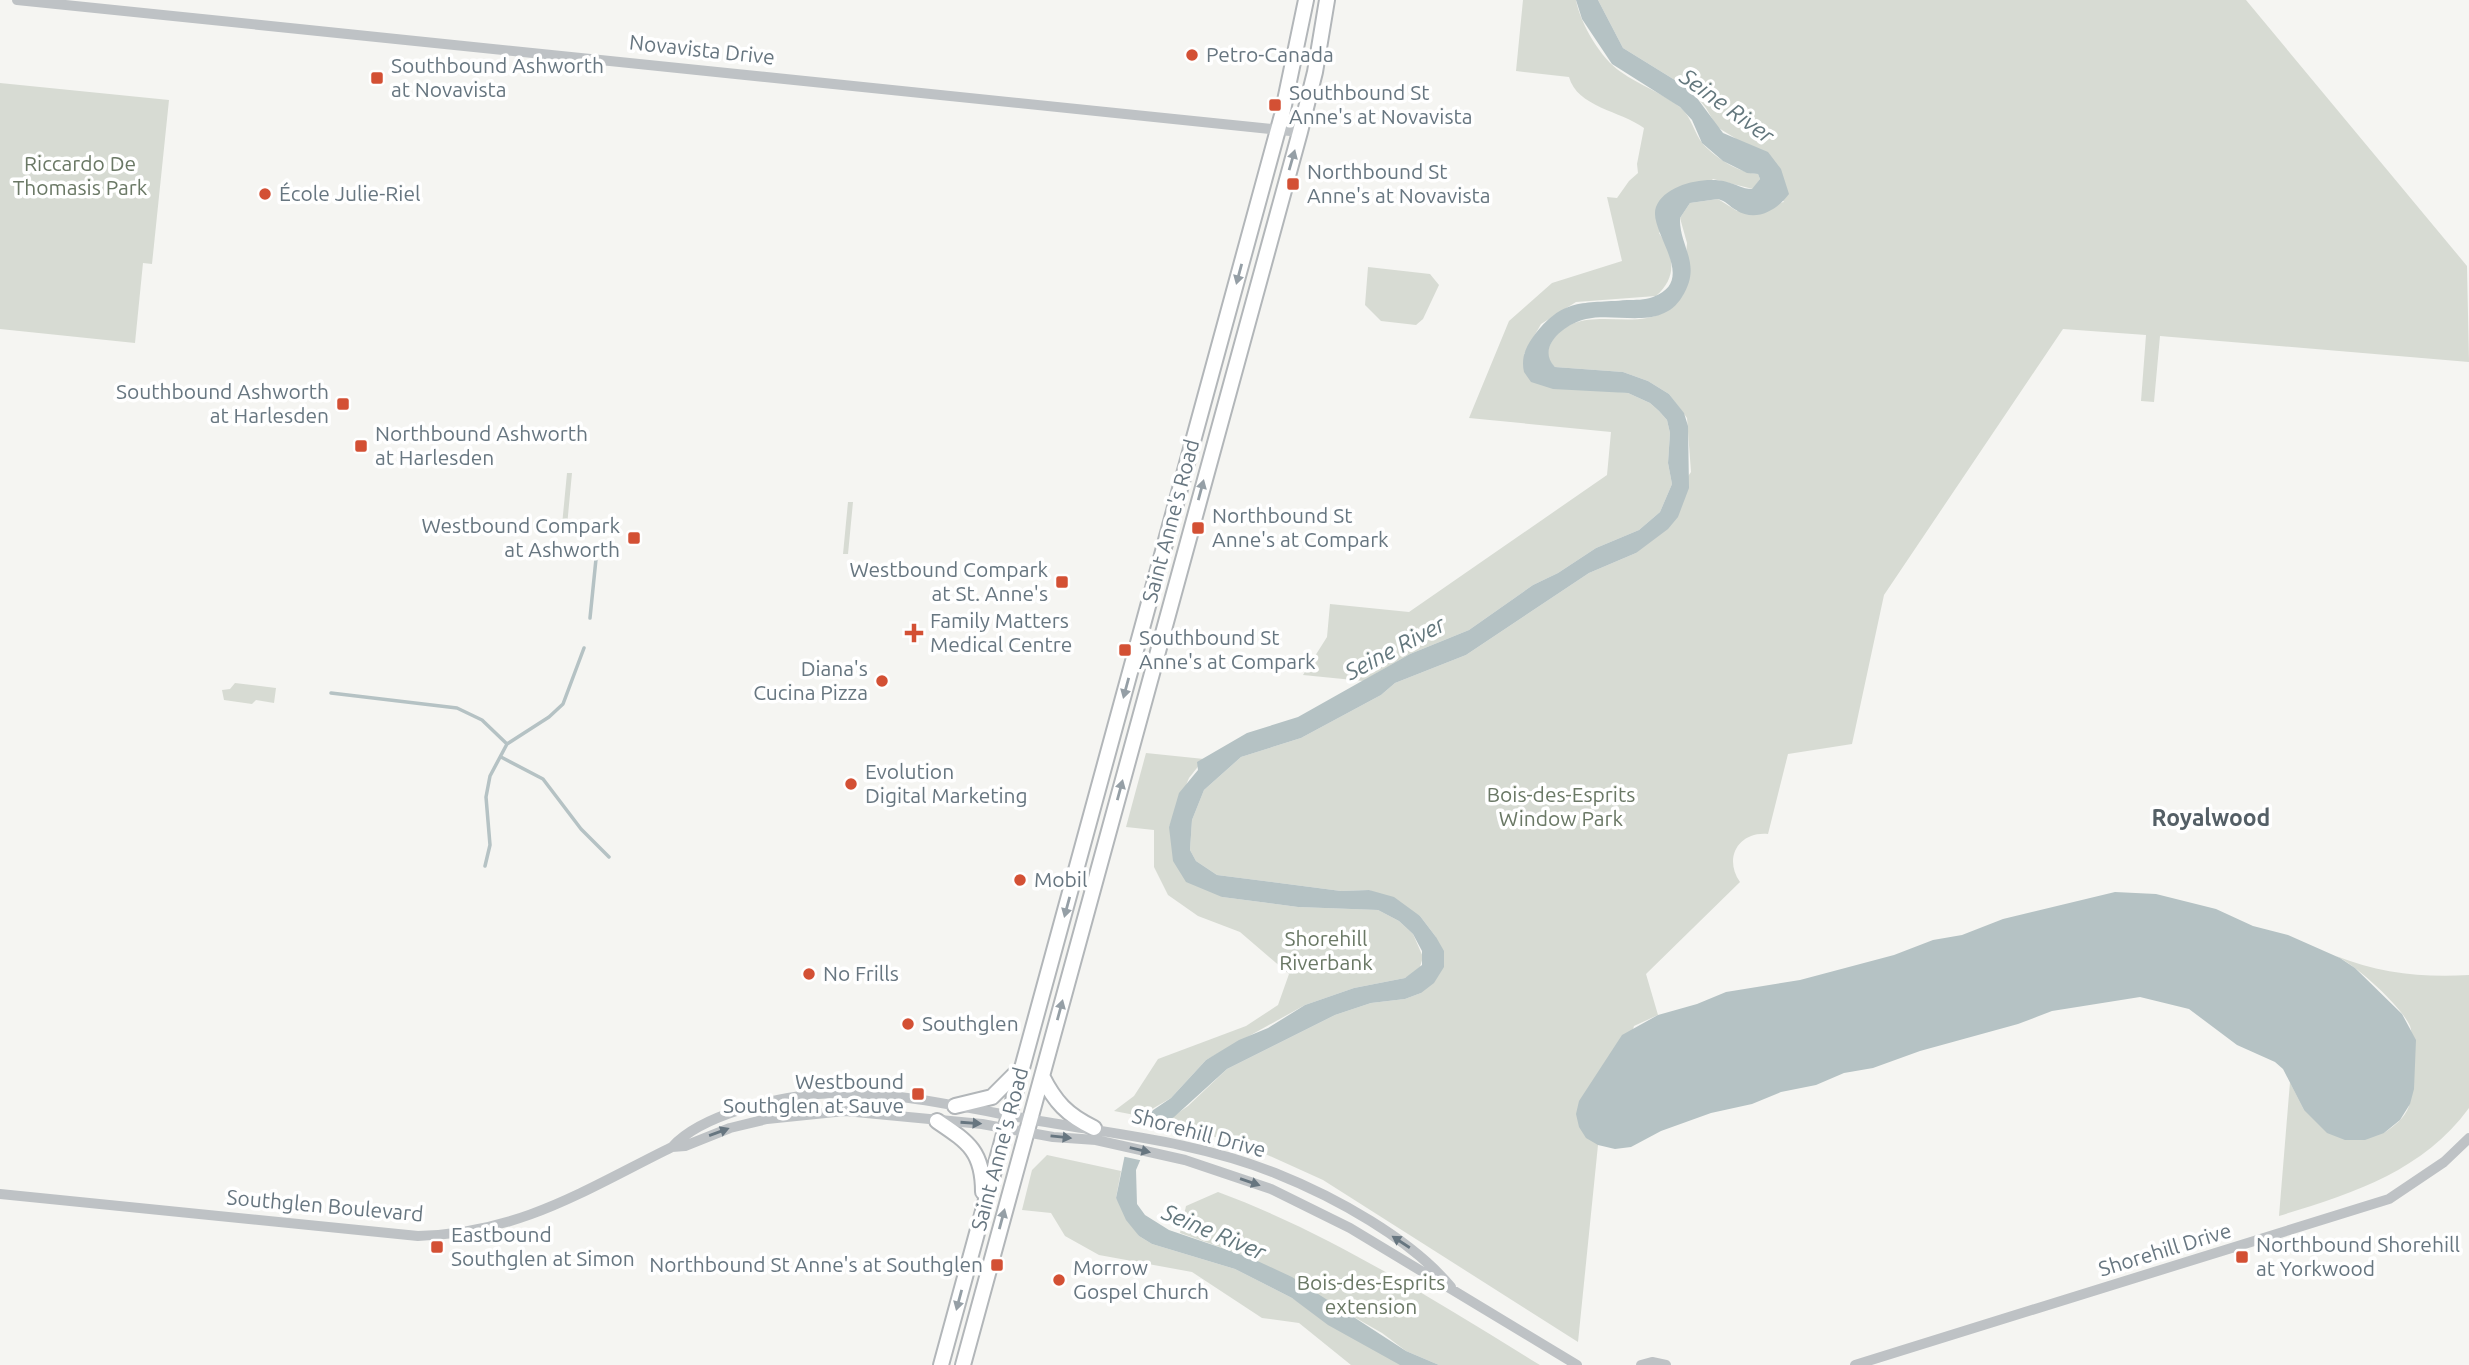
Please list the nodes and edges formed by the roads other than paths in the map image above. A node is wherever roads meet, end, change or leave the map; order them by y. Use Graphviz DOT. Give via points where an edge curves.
graph roads {
  1 [pos="17,0"];
  2 [pos="1306,0"];
  3 [pos="1327,0"];
  4 [pos="1278,130"];
  5 [pos="1300,132"];
  6 [pos="1256,209"];
  7 [pos="1274,226"];
  8 [pos="1024,1062"];
  9 [pos="1042,1076"];
  10 [pos="955,1106"];
  11 [pos="937,1121"];
  12 [pos="1007,1122"];
  13 [pos="1027,1126"];
  14 [pos="1096,1132"];
  15 [pos="2469,1138"];
  16 [pos="672,1147"];
  17 [pos="0,1194"];
  18 [pos="984,1211"];
  19 [pos="1451,1287"];
  20 [pos="941,1365"];
  21 [pos="963,1365"];
  22 [pos="1576,1365"];
  23 [pos="1583,1365"];
  24 [pos="1641,1365"];
  25 [pos="1665,1365"];
  26 [pos="1855,1365"];
  1 -- 4 [label="street, Novavista Drive"];
  2 -- 4 [label="main road, Saint Anne's Road"];
  3 -- 5 [label="main road, Saint Anne's Road"];
  4 -- 5 [label="street, Novavista Drive"];
  4 -- 6 [label="main road, Saint Anne's Road"];
  7 -- 5 [label="main road, Saint Anne's Road, one-way"];
  6 -- 7 [label="main road"];
  6 -- 8 [label="main road, Saint Anne's Road, one-way"];
  9 -- 7 [label="main road, Saint Anne's Road, one-way"];
  8 -- 10 [label="main road" via="992,1097"];
  8 -- 12 [label="main road, Saint Anne's Road"];
  9 -- 13 [label="main road, Saint Anne's Road"];
  9 -- 14 [label="main road" via="1055,1101"];
  10 -- 12 [label="street, Southglen Boulevard"];
  10 -- 16 [label="street, Southglen Boulevard" via="819,1094 726,1115 681,1137"];
  11 -- 12 [label="street, Southglen Boulevard, one-way"];
  16 -- 11 [label="street, Southglen Boulevard, one-way" via="767,1119 821,1111"];
  11 -- 18 [label="main road" via="965,1139 976,1153 983,1175"];
  12 -- 13 [label="street, Southglen Boulevard"];
  12 -- 18 [label="main road, Saint Anne's Road"];
  13 -- 14 [label="street, Shorehill Drive"];
  21 -- 13 [label="main road, Saint Anne's Road, one-way"];
  14 -- 19 [label="street, Shorehill Drive, one-way" via="1271,1189 1350,1228"];
  19 -- 14 [label="street, Shorehill Drive, one-way" via="1429,1261 1357,1214 1275,1173 1189,1146"];
  15 -- 26 [label="street, Shorehill Drive" via="2445,1162 2389,1199"];
  16 -- 17 [label="street, Southglen Boulevard" via="521,1219 473,1232 435,1235"];
  18 -- 20 [label="main road, Saint Anne's Road, one-way"];
  19 -- 22 [label="street, Shorehill Drive"];
  22 -- 23 [label="street, Shorehill Drive"];
  24 -- 25 [label="street"];
}
